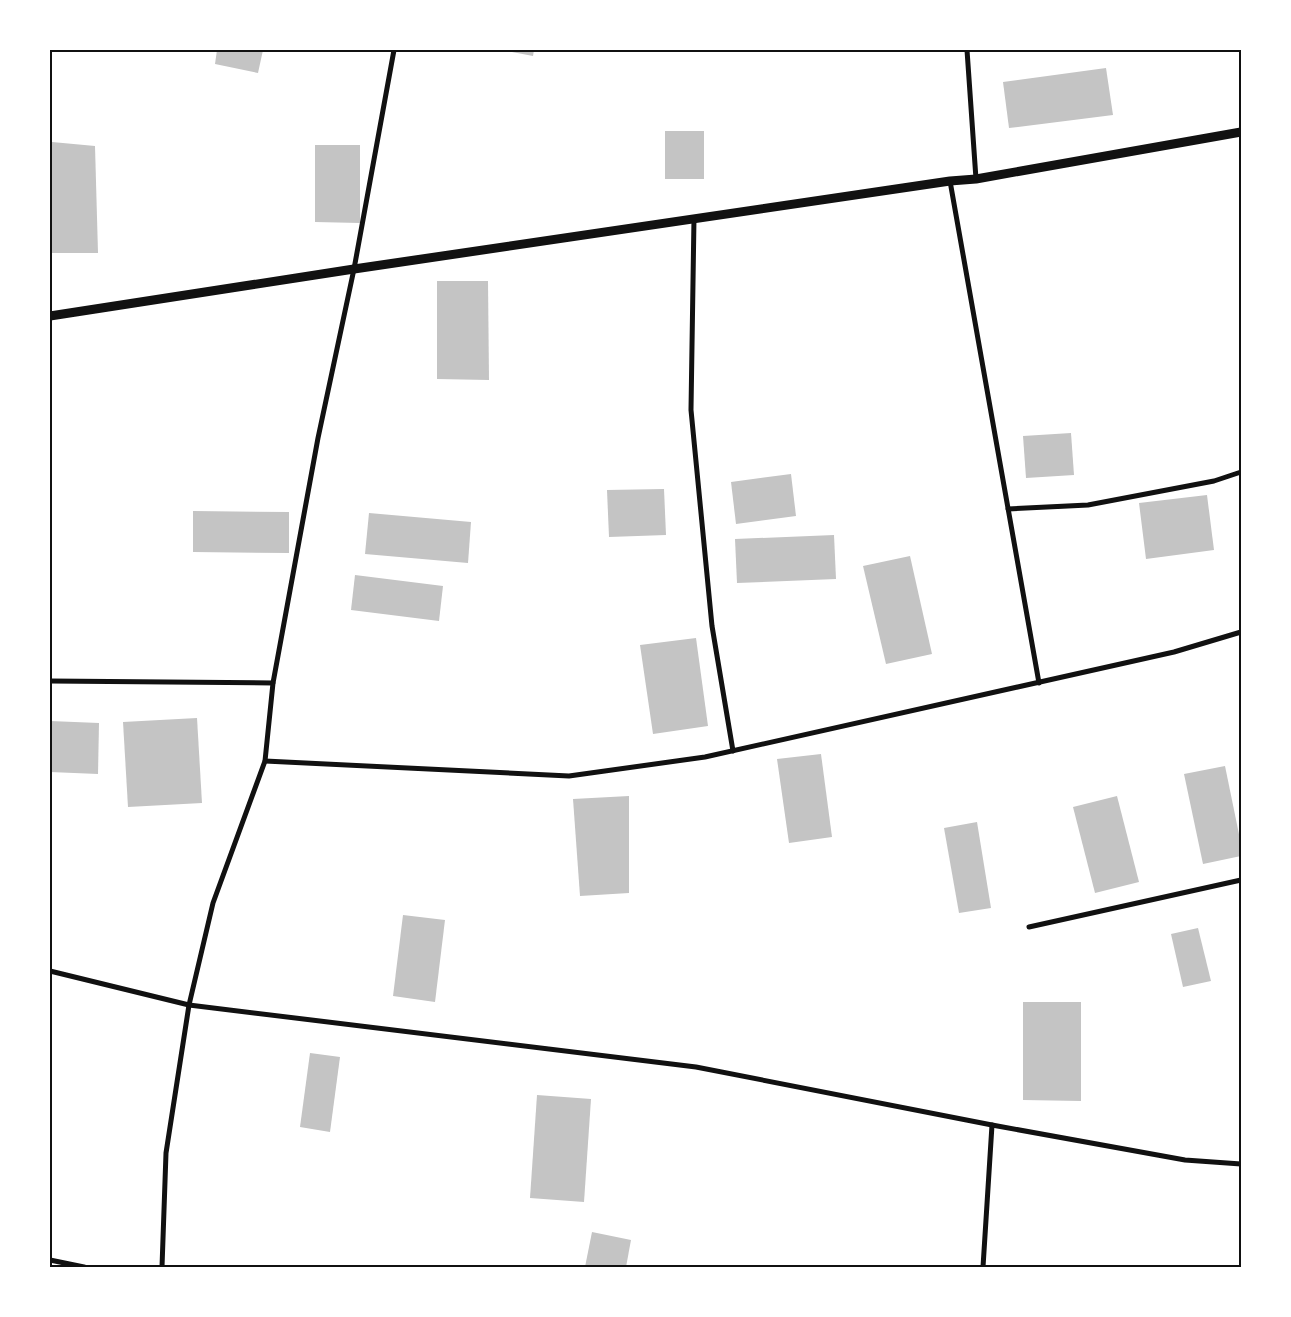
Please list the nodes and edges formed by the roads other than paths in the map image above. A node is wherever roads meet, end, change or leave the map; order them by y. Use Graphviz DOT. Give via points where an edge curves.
graph roads {
  1 [pos="394,50"];
  2 [pos="967,50"];
  3 [pos="1241,132"];
  4 [pos="976,179"];
  5 [pos="950,181"];
  6 [pos="694,218"];
  7 [pos="354,269"];
  8 [pos="50,316"];
  9 [pos="1241,472"];
  10 [pos="1008,509"];
  11 [pos="1241,632"];
  12 [pos="50,681"];
  13 [pos="1039,682"];
  14 [pos="273,683"];
  15 [pos="733,751"];
  16 [pos="265,761"];
  17 [pos="1241,880"];
  18 [pos="1029,927"];
  19 [pos="50,971"];
  20 [pos="189,1005"];
  21 [pos="992,1125"];
  22 [pos="1241,1164"];
  23 [pos="50,1260"];
  24 [pos="84,1267"];
  25 [pos="162,1267"];
  26 [pos="983,1267"];
  1 -- 7 [label="street"];
  2 -- 4 [label="street"];
  3 -- 4 [label="street"];
  4 -- 5 [label="street"];
  5 -- 6 [label="street"];
  5 -- 10 [label="street"];
  6 -- 7 [label="street"];
  6 -- 15 [label="street" via="691,410 712,626"];
  7 -- 8 [label="street"];
  7 -- 14 [label="street" via="318,438"];
  9 -- 10 [label="street" via="1214,481 1088,505"];
  10 -- 13 [label="street"];
  11 -- 13 [label="street" via="1174,652"];
  12 -- 14 [label="street"];
  13 -- 15 [label="street"];
  14 -- 16 [label="street"];
  15 -- 16 [label="street" via="569,776"];
  16 -- 20 [label="street" via="213,904"];
  17 -- 18 [label="street"];
  19 -- 20 [label="street"];
  20 -- 21 [label="street" via="696,1067"];
  20 -- 25 [label="street" via="166,1153"];
  21 -- 22 [label="street" via="1185,1160"];
  21 -- 26 [label="street"];
  23 -- 24 [label="street"];
}
